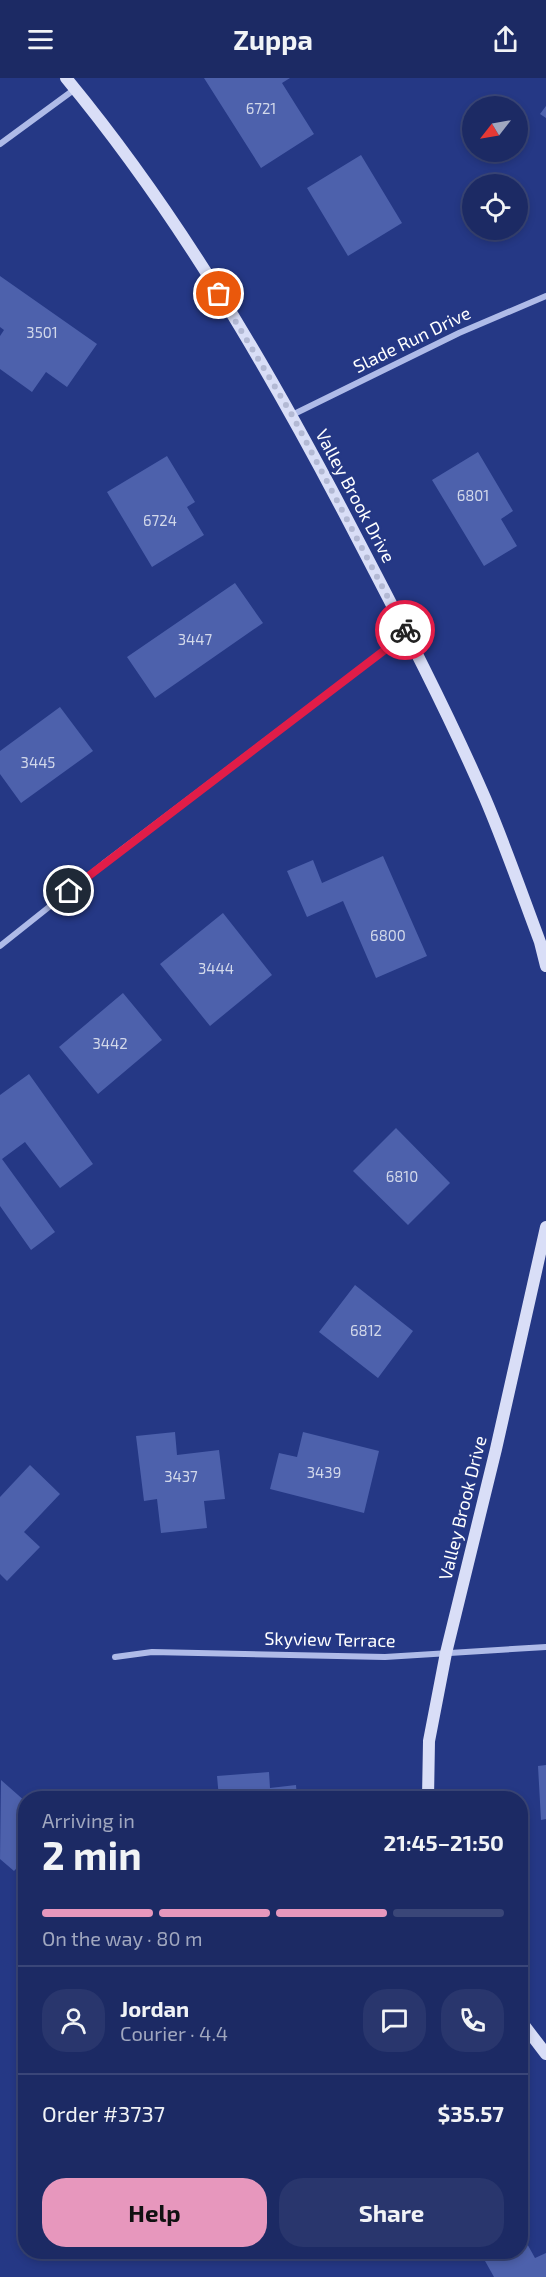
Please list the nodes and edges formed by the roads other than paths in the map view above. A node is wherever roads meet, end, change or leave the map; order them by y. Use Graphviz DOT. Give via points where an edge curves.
graph roads {
  1 [pos="66,78"];
  2 [pos="75,89"];
  3 [pos="0,144"];
  4 [pos="546,296"];
  5 [pos="292,415"];
  6 [pos="407,633"];
  7 [pos="0,946"];
  8 [pos="546,966"];
  9 [pos="546,1227"];
  10 [pos="546,1647"];
  11 [pos="446,1653"];
  12 [pos="115,1657"];
  13 [pos="428,1791"];
  14 [pos="528,2030"];
  15 [pos="546,2054"];
  1 -- 2 [label="street, Valley Brook Drive"];
  2 -- 3 [label="street"];
  2 -- 5 [label="street, Valley Brook Drive" via="195,255"];
  4 -- 5 [label="street, Slade Run Drive" via="459,333"];
  5 -- 6 [label="street, Valley Brook Drive"];
  6 -- 7 [label="street"];
  6 -- 8 [label="street, Valley Brook Drive" via="485,799"];
  9 -- 11 [label="street, Valley Brook Drive"];
  10 -- 11 [label="street, Skyview Terrace"];
  11 -- 12 [label="street, Skyview Terrace" via="385,1657 152,1652"];
  11 -- 13 [label="street, Valley Brook Drive" via="429,1741"];
  14 -- 15 [label="street"];
}
